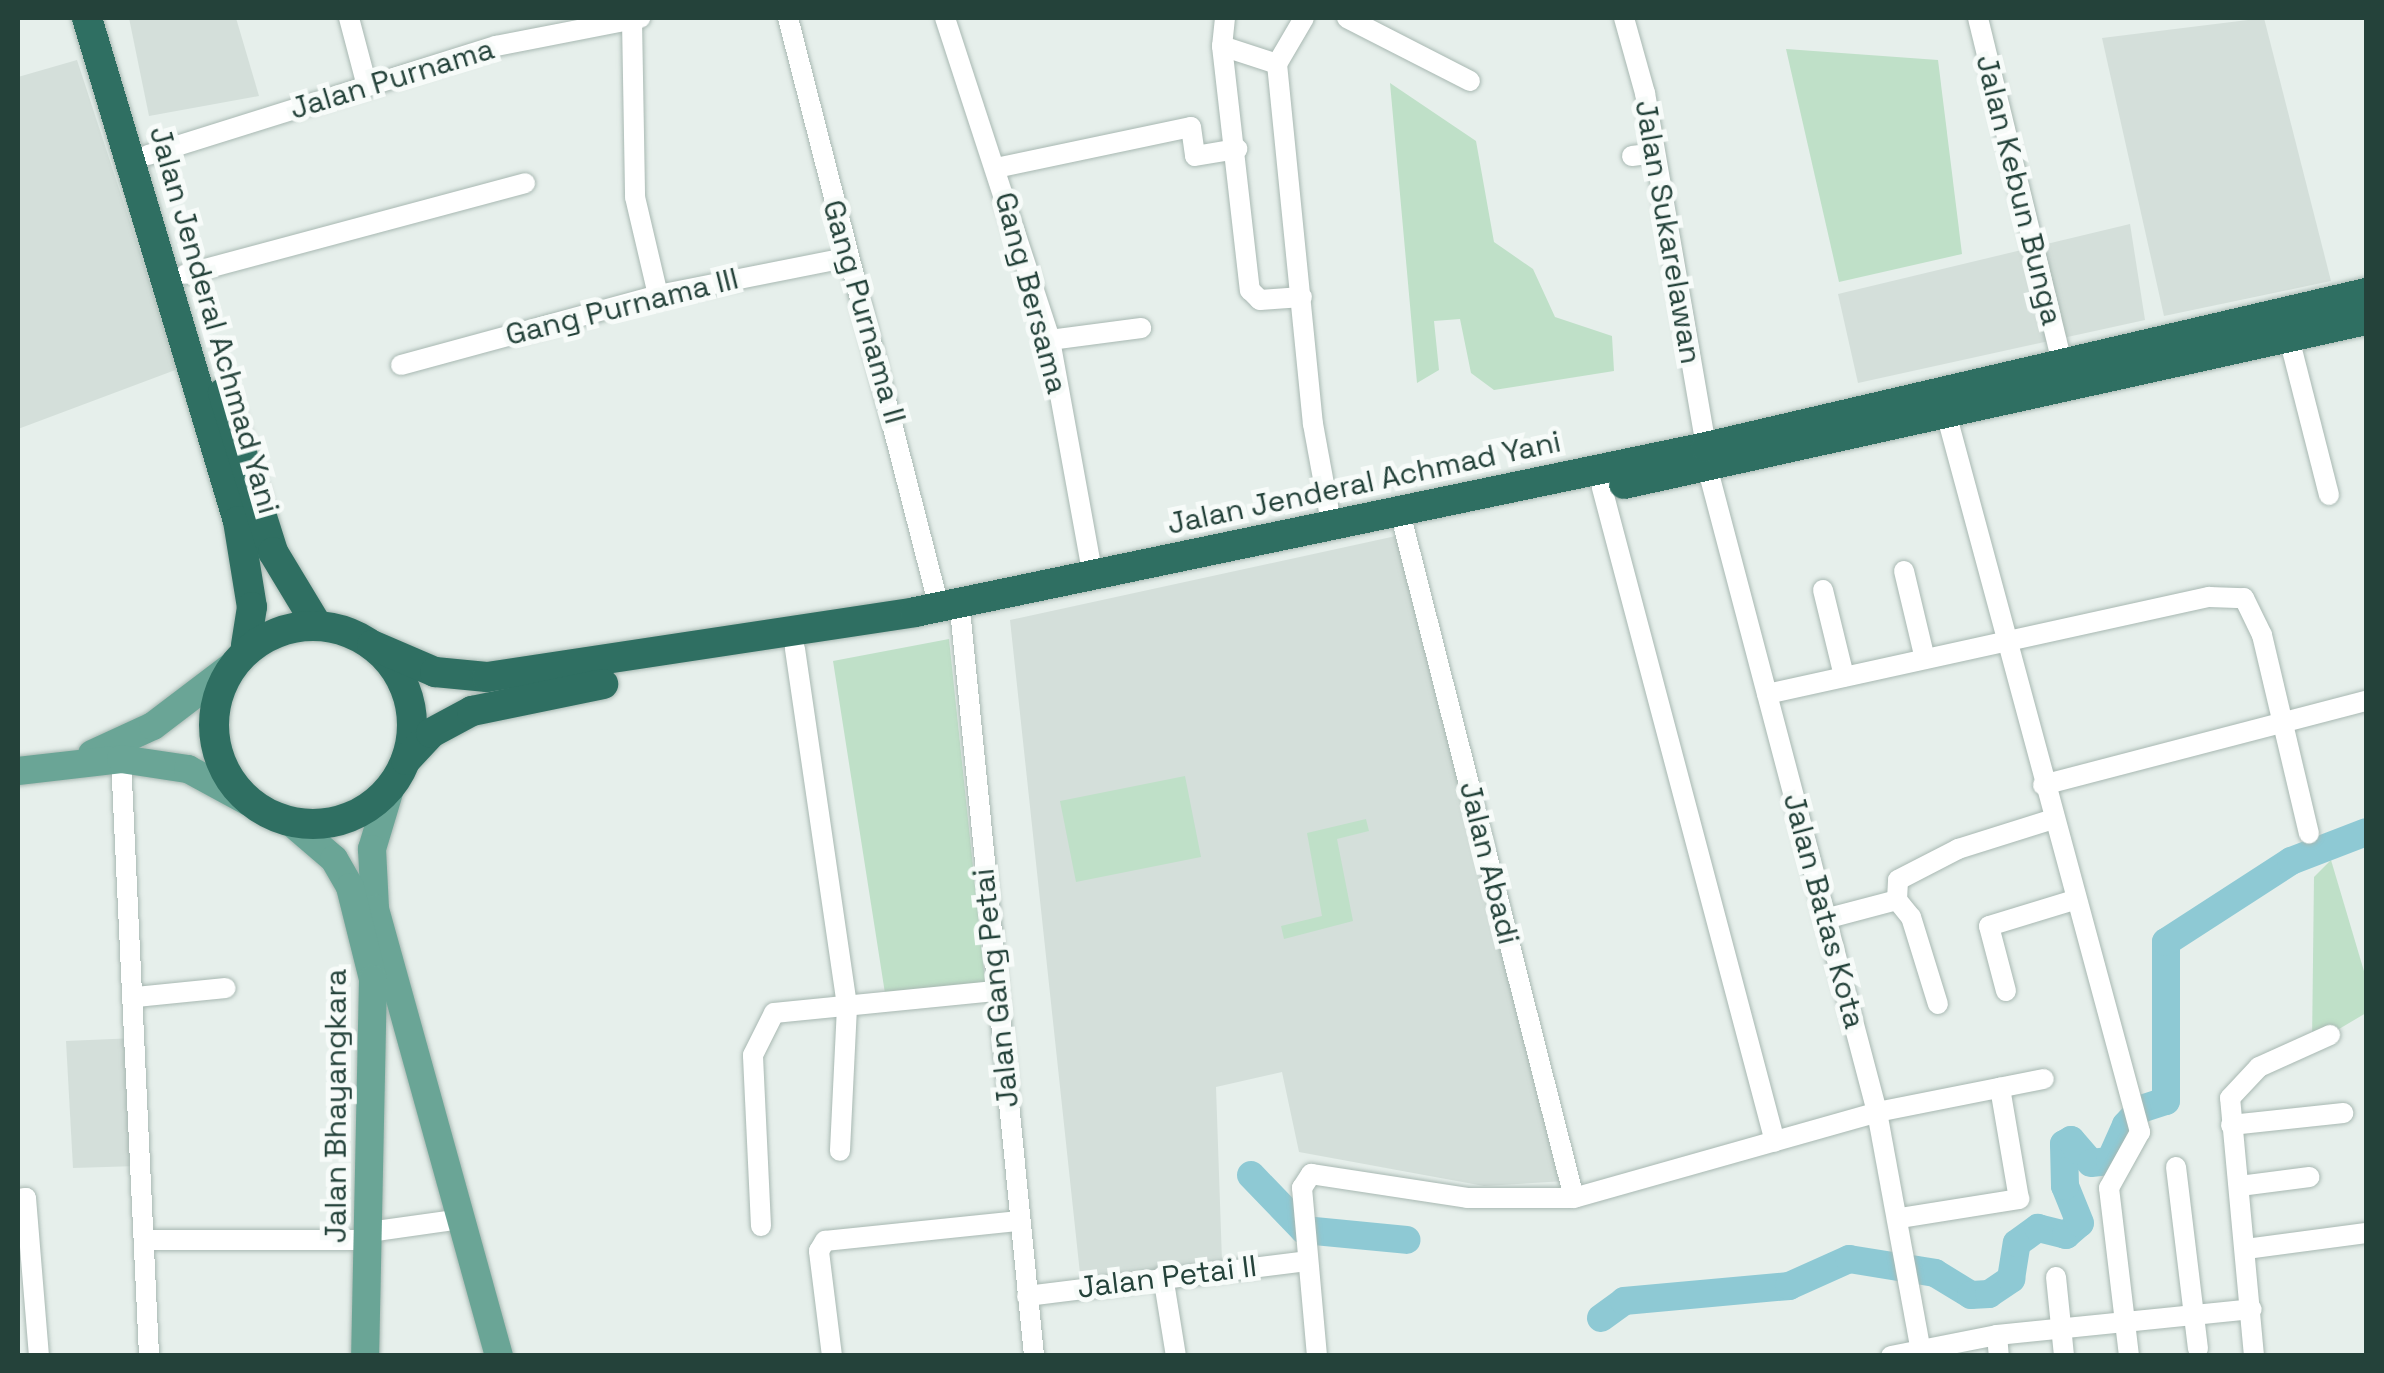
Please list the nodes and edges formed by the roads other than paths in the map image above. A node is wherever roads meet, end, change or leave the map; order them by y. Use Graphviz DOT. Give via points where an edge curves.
graph roads {
  1 [pos="87,18"];
  2 [pos="107,18"];
  3 [pos="349,18"];
  4 [pos="636,18"];
  5 [pos="788,18"];
  6 [pos="945,18"];
  7 [pos="1225,18"];
  8 [pos="1304,18"];
  9 [pos="1347,18"];
  10 [pos="1978,18"];
  11 [pos="1628,20"];
  12 [pos="1222,46"];
  13 [pos="1277,64"];
  14 [pos="1470,81"];
  15 [pos="367,86"];
  16 [pos="1236,149"];
  17 [pos="1655,152"];
  18 [pos="148,156"];
  19 [pos="1632,156"];
  20 [pos="996,168"];
  21 [pos="525,183"];
  22 [pos="845,258"];
  23 [pos="186,274"];
  24 [pos="2366,294"];
  25 [pos="658,295"];
  26 [pos="1302,297"];
  27 [pos="2366,320"];
  28 [pos="1141,328"];
  29 [pos="2290,338"];
  30 [pos="1050,340"];
  31 [pos="2062,363"];
  32 [pos="401,365"];
  33 [pos="1946,412"];
  34 [pos="1882,417"];
  35 [pos="1707,459"];
  36 [pos="1602,488"];
  37 [pos="2329,495"];
  38 [pos="1332,528"];
  39 [pos="1404,528"];
  40 [pos="1904,570"];
  41 [pos="1093,576"];
  42 [pos="1823,590"];
  43 [pos="950,613"];
  44 [pos="316,626"];
  45 [pos="2005,643"];
  46 [pos="372,645"];
  47 [pos="795,648"];
  48 [pos="240,656"];
  49 [pos="1925,659"];
  50 [pos="1844,676"];
  51 [pos="1768,694"];
  52 [pos="2366,701"];
  53 [pos="2278,724"];
  54 [pos="121,759"];
  55 [pos="76,760"];
  56 [pos="406,760"];
  57 [pos="18,771"];
  58 [pos="2043,785"];
  59 [pos="390,788"];
  60 [pos="249,802"];
  61 [pos="2053,820"];
  62 [pos="292,823"];
  63 [pos="2309,834"];
  64 [pos="1897,900"];
  65 [pos="2074,900"];
  66 [pos="1825,919"];
  67 [pos="226,988"];
  68 [pos="2006,990"];
  69 [pos="995,991"];
  70 [pos="136,997"];
  71 [pos="387,1004"];
  72 [pos="1938,1004"];
  73 [pos="847,1007"];
  74 [pos="2330,1035"];
  75 [pos="2044,1079"];
  76 [pos="2000,1088"];
  77 [pos="1877,1112"];
  78 [pos="2343,1114"];
  79 [pos="2231,1126"];
  80 [pos="1775,1142"];
  81 [pos="840,1151"];
  82 [pos="2176,1167"];
  83 [pos="2309,1177"];
  84 [pos="2240,1186"];
  85 [pos="1574,1198"];
  86 [pos="18,1199"];
  87 [pos="1900,1218"];
  88 [pos="462,1220"];
  89 [pos="1020,1221"];
  90 [pos="762,1226"];
  91 [pos="2366,1234"];
  92 [pos="368,1236"];
  93 [pos="146,1240"];
  94 [pos="2246,1249"];
  95 [pos="1307,1262"];
  96 [pos="1163,1276"];
  97 [pos="2056,1276"];
  98 [pos="1027,1296"];
  99 [pos="2252,1309"];
  100 [pos="2194,1314"];
  101 [pos="2126,1319"];
  102 [pos="2061,1327"];
  103 [pos="1998,1345"];
  104 [pos="2198,1349"];
  105 [pos="1922,1351"];
  106 [pos="39,1356"];
  107 [pos="149,1356"];
  108 [pos="365,1356"];
  109 [pos="499,1356"];
  110 [pos="832,1356"];
  111 [pos="1034,1356"];
  112 [pos="1176,1356"];
  113 [pos="1317,1356"];
  114 [pos="1891,1356"];
  115 [pos="2064,1356"];
  116 [pos="2129,1356"];
  117 [pos="2254,1356"];
  1 -- 48 [label="highway, Jalan Jenderal Achmad Yani" via="238,520 252,607"];
  2 -- 18 [label="highway, Jalan Jenderal Achmad Yani"];
  3 -- 15 [label="street"];
  4 -- 15 [label="street, Jalan Purnama" via="496,46"];
  4 -- 25 [label="street" via="634,197"];
  5 -- 22 [label="street, Gang Purnama II"];
  6 -- 20 [label="street, Gang Bersama" via="963,87"];
  7 -- 12 [label="street"];
  8 -- 13 [label="street"];
  9 -- 14 [label="street"];
  10 -- 31 [label="street, Jalan Kebun Bunga"];
  11 -- 17 [label="street, Jalan Sukarelawan"];
  12 -- 13 [label="street"];
  12 -- 16 [label="street"];
  13 -- 26 [label="street"];
  15 -- 18 [label="street, Jalan Purnama"];
  16 -- 20 [label="street" via="1195,156 1191,127"];
  16 -- 26 [label="street" via="1253,296"];
  17 -- 19 [label="street"];
  17 -- 35 [label="street, Jalan Sukarelawan"];
  18 -- 23 [label="highway, Jalan Jenderal Achmad Yani"];
  20 -- 30 [label="street, Gang Bersama"];
  21 -- 23 [label="street"];
  22 -- 25 [label="street, Gang Purnama III"];
  22 -- 43 [label="street, Gang Purnama II"];
  23 -- 44 [label="highway, Jalan Jenderal Achmad Yani" via="273,552"];
  24 -- 31 [label="highway, Jalan Jenderal Achmad Yani"];
  25 -- 32 [label="street, Gang Purnama III"];
  26 -- 38 [label="street" via="1313,424"];
  27 -- 29 [label="highway, Jalan Jenderal Achmad Yani"];
  28 -- 30 [label="street"];
  29 -- 33 [label="highway, Jalan Jenderal Achmad Yani"];
  29 -- 37 [label="street"];
  30 -- 41 [label="street, Gang Bersama"];
  31 -- 34 [label="highway, Jalan Jenderal Achmad Yani"];
  33 -- 34 [label="highway, Jalan Jenderal Achmad Yani"];
  33 -- 45 [label="street"];
  34 -- 35 [label="highway, Jalan Jenderal Achmad Yani"];
  35 -- 36 [label="highway, Jalan Jenderal Achmad Yani"];
  35 -- 38 [label="highway, Jalan Jenderal Achmad Yani"];
  35 -- 51 [label="street, Jalan Batas Kota"];
  36 -- 39 [label="highway, Jalan Jenderal Achmad Yani"];
  36 -- 80 [label="street"];
  38 -- 41 [label="highway, Jalan Jenderal Achmad Yani"];
  39 -- 43 [label="highway, Jalan Jenderal Achmad Yani" via="1249,566"];
  39 -- 85 [label="street, Jalan Abadi"];
  40 -- 49 [label="street"];
  41 -- 43 [label="highway, Jalan Jenderal Achmad Yani"];
  42 -- 50 [label="street"];
  43 -- 46 [label="highway, Jalan Jenderal Achmad Yani" via="486,677 435,672"];
  43 -- 47 [label="highway, Jalan Jenderal Achmad Yani"];
  43 -- 69 [label="street, Jalan Gang Petai"];
  44 -- 46 [label="highway"];
  44 -- 48 [label="highway"];
  45 -- 49 [label="street"];
  45 -- 53 [label="street" via="2210,598 2244,598 2262,636"];
  45 -- 58 [label="street"];
  46 -- 56 [label="highway" via="408,697 412,729"];
  47 -- 56 [label="highway, Jalan Jenderal Achmad Yani" via="472,711 431,734"];
  47 -- 73 [label="street"];
  48 -- 55 [label="main road" via="154,726"];
  48 -- 60 [label="highway" via="218,692 215,737 229,780"];
  49 -- 50 [label="street"];
  50 -- 51 [label="street"];
  51 -- 66 [label="street, Jalan Batas Kota"];
  52 -- 53 [label="street"];
  53 -- 58 [label="street"];
  53 -- 63 [label="street"];
  54 -- 55 [label="main road"];
  54 -- 60 [label="main road" via="188,769"];
  54 -- 70 [label="street"];
  55 -- 57 [label="main road"];
  56 -- 59 [label="highway"];
  58 -- 61 [label="street"];
  59 -- 62 [label="highway" via="346,820"];
  59 -- 71 [label="main road" via="374,838 371,883"];
  60 -- 62 [label="highway"];
  61 -- 64 [label="street" via="1975,842 1902,876"];
  61 -- 65 [label="street"];
  62 -- 71 [label="main road, Jalan Bhayangkara" via="334,858 350,887"];
  64 -- 66 [label="street"];
  64 -- 72 [label="street" via="1910,917"];
  65 -- 68 [label="street" via="1989,926"];
  65 -- 101 [label="street" via="2140,1140 2109,1188"];
  66 -- 77 [label="street, Jalan Batas Kota"];
  67 -- 70 [label="street"];
  69 -- 73 [label="street"];
  69 -- 89 [label="street, Jalan Gang Petai"];
  70 -- 93 [label="street"];
  71 -- 88 [label="main road"];
  71 -- 92 [label="main road, Jalan Bhayangkara"];
  73 -- 81 [label="street"];
  73 -- 90 [label="street" via="774,1013 756,1040 754,1155"];
  74 -- 79 [label="street" via="2252,1073 2230,1098"];
  75 -- 76 [label="street"];
  76 -- 77 [label="street"];
  76 -- 87 [label="street" via="2019,1199"];
  77 -- 80 [label="street"];
  77 -- 87 [label="street, Jalan Batas Kota"];
  78 -- 79 [label="street"];
  79 -- 84 [label="street"];
  80 -- 85 [label="street"];
  82 -- 100 [label="street"];
  83 -- 84 [label="street"];
  84 -- 94 [label="street"];
  85 -- 95 [label="street" via="1467,1198 1311,1174 1302,1188"];
  86 -- 106 [label="street" via="26,1198"];
  87 -- 105 [label="street, Jalan Batas Kota"];
  88 -- 92 [label="street"];
  88 -- 109 [label="main road"];
  89 -- 98 [label="street, Jalan Gang Petai"];
  89 -- 110 [label="street" via="825,1241 819,1251"];
  91 -- 94 [label="street"];
  92 -- 93 [label="street"];
  92 -- 108 [label="main road, Jalan Bhayangkara"];
  93 -- 107 [label="street"];
  94 -- 99 [label="street"];
  95 -- 96 [label="street, Jalan Petai II"];
  95 -- 113 [label="street"];
  96 -- 98 [label="street, Jalan Petai II"];
  96 -- 112 [label="street"];
  97 -- 102 [label="street"];
  98 -- 111 [label="street, Jalan Gang Petai"];
  99 -- 100 [label="street"];
  99 -- 117 [label="street"];
  100 -- 101 [label="street"];
  100 -- 104 [label="street"];
  101 -- 102 [label="street"];
  101 -- 116 [label="street"];
  102 -- 103 [label="street"];
  102 -- 115 [label="street"];
  103 -- 105 [label="street"];
  105 -- 114 [label="street"];
}
